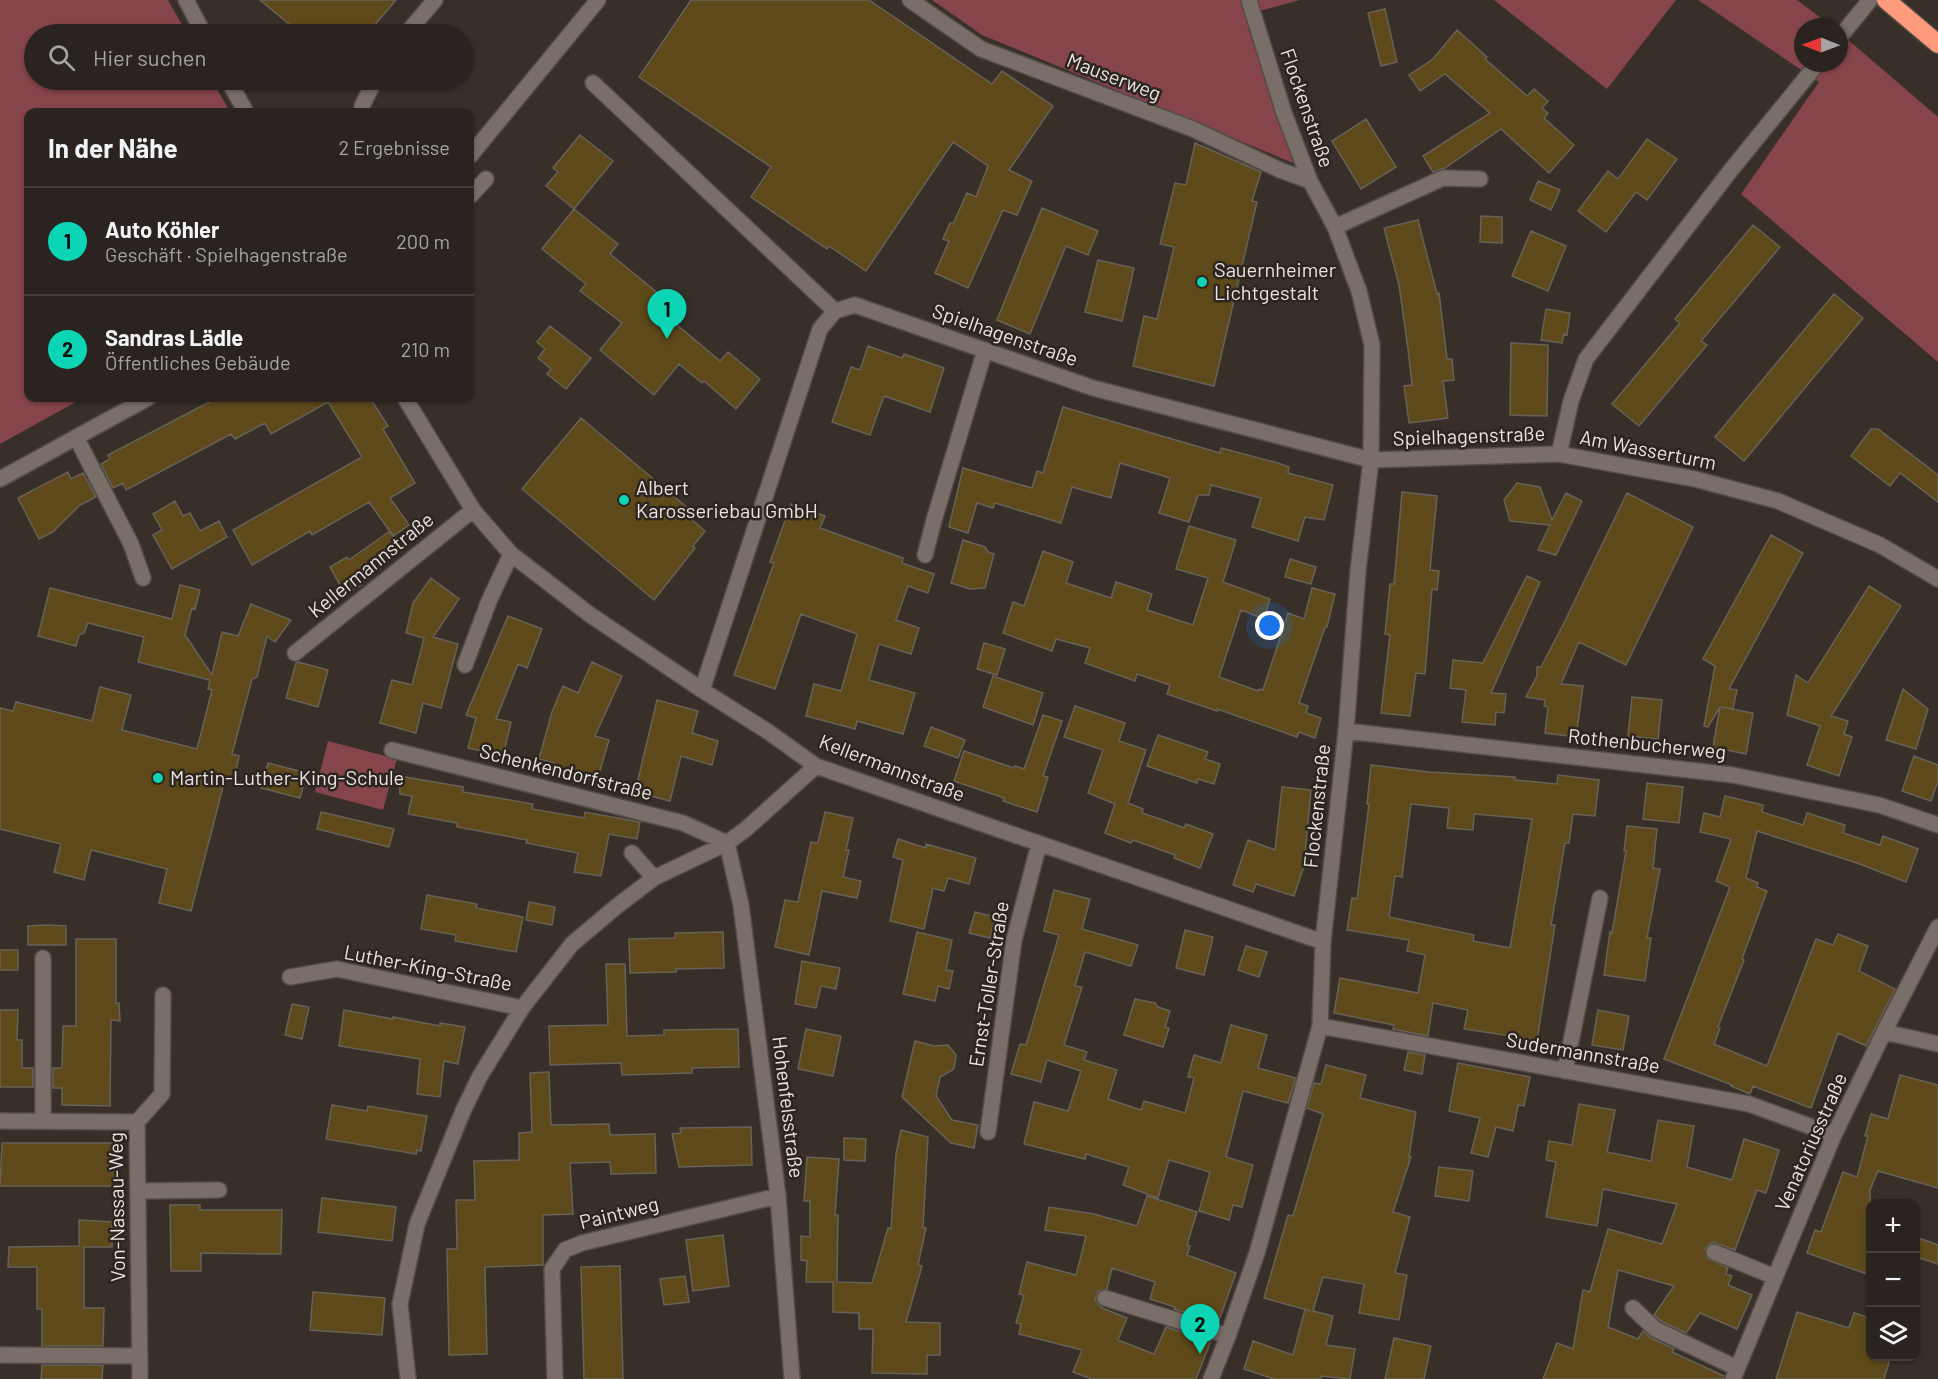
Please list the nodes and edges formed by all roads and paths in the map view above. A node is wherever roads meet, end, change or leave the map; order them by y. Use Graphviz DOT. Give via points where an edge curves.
graph roads {
  1 [pos="186,0"];
  2 [pos="435,0"];
  3 [pos="598,0"];
  4 [pos="910,0"];
  5 [pos="1249,0"];
  6 [pos="1870,0"];
  7 [pos="1893,6"];
  8 [pos="199,24"];
  9 [pos="415,24"];
  10 [pos="1848,27"];
  11 [pos="1938,44"];
  12 [pos="1811,72"];
  13 [pos="593,83"];
  14 [pos="234,90"];
  15 [pos="370,90"];
  16 [pos="244,108"];
  17 [pos="362,108"];
  18 [pos="474,151"];
  19 [pos="486,179"];
  20 [pos="1480,179"];
  21 [pos="1310,181"];
  22 [pos="474,192"];
  23 [pos="1335,227"];
  24 [pos="835,311"];
  25 [pos="985,350"];
  26 [pos="141,402"];
  27 [pos="407,402"];
  28 [pos="76,437"];
  29 [pos="1559,454"];
  30 [pos="1371,460"];
  31 [pos="0,479"];
  32 [pos="473,510"];
  33 [pos="511,554"];
  34 [pos="925,555"];
  35 [pos="143,578"];
  36 [pos="1938,579"];
  37 [pos="295,653"];
  38 [pos="465,665"];
  39 [pos="702,690"];
  40 [pos="1346,731"];
  41 [pos="392,750"];
  42 [pos="816,766"];
  43 [pos="1938,825"];
  44 [pos="727,843"];
  45 [pos="1039,844"];
  46 [pos="632,853"];
  47 [pos="654,878"];
  48 [pos="1600,898"];
  49 [pos="1938,927"];
  50 [pos="1323,942"];
  51 [pos="43,958"];
  52 [pos="291,977"];
  53 [pos="163,995"];
  54 [pos="522,1008"];
  55 [pos="1320,1026"];
  56 [pos="1884,1032"];
  57 [pos="1938,1044"];
  58 [pos="1565,1071"];
  59 [pos="0,1121"];
  60 [pos="43,1121"];
  61 [pos="137,1122"];
  62 [pos="988,1132"];
  63 [pos="1834,1135"];
  64 [pos="219,1190"];
  65 [pos="138,1191"];
  66 [pos="778,1196"];
  67 [pos="1714,1252"];
  68 [pos="1775,1277"];
  69 [pos="1105,1298"];
  70 [pos="1634,1308"];
  71 [pos="1228,1336"];
  72 [pos="0,1355"];
  73 [pos="140,1356"];
  74 [pos="1735,1373"];
  75 [pos="140,1379"];
  76 [pos="408,1379"];
  77 [pos="555,1379"];
  78 [pos="792,1379"];
  79 [pos="1211,1379"];
  1 -- 8 [label="street"];
  2 -- 9 [label="street"];
  3 -- 18 [label="street"];
  4 -- 21 [label="street, Mauserweg" via="981,49 1193,129"];
  5 -- 21 [label="street, Flockenstraße"];
  6 -- 10 [label="street"];
  7 -- 11 [label="highway"];
  12 -- 29 [label="street, Am Wasserturm" via="1586,359"];
  13 -- 24 [label="street"];
  14 -- 16 [label="street"];
  15 -- 17 [label="street"];
  19 -- 22 [label="street"];
  20 -- 23 [label="street" via="1443,178"];
  21 -- 23 [label="street, Flockenstraße"];
  23 -- 30 [label="street, Flockenstraße" via="1359,291 1372,345"];
  24 -- 25 [label="street, Spielhagenstraße" via="855,305"];
  24 -- 39 [label="street" via="820,329"];
  25 -- 30 [label="street, Spielhagenstraße" via="1094,388"];
  25 -- 34 [label="street"];
  26 -- 28 [label="street"];
  27 -- 32 [label="street, Kellermannstraße"];
  28 -- 31 [label="street"];
  28 -- 35 [label="street" via="131,544"];
  29 -- 30 [label="street, Spielhagenstraße"];
  29 -- 36 [label="street, Am Wasserturm" via="1695,479 1778,501 1880,545"];
  30 -- 40 [label="street, Flockenstraße"];
  32 -- 33 [label="street, Kellermannstraße"];
  32 -- 37 [label="street, Kellermannstraße"];
  33 -- 38 [label="street"];
  33 -- 39 [label="street, Kellermannstraße" via="589,614"];
  39 -- 42 [label="street, Kellermannstraße"];
  40 -- 43 [label="street, Rothenbucherweg" via="1732,775 1879,806"];
  40 -- 50 [label="street, Flockenstraße"];
  41 -- 44 [label="street, Schenkendorfstraße" via="682,823"];
  42 -- 44 [label="street"];
  42 -- 45 [label="street, Kellermannstraße"];
  44 -- 47 [label="street"];
  44 -- 66 [label="street, Hohenfelsstraße" via="741,905"];
  45 -- 50 [label="street, Kellermannstraße"];
  45 -- 62 [label="street, Ernst-Toller-Straße" via="1014,940"];
  46 -- 47 [label="street"];
  47 -- 54 [label="street" via="572,944"];
  48 -- 58 [label="street"];
  49 -- 56 [label="street, Venatoriusstraße"];
  50 -- 55 [label="street, Flockenstraße"];
  51 -- 60 [label="street"];
  52 -- 54 [label="street, Luther-King-Straße" via="337,969"];
  53 -- 61 [label="street, Von-Nassau-Weg" via="162,1094"];
  54 -- 76 [label="street" via="480,1076 454,1129 417,1224 400,1304"];
  55 -- 58 [label="street, Sudermannstraße"];
  55 -- 71 [label="street, Flockenstraße" via="1257,1253"];
  56 -- 57 [label="street"];
  56 -- 63 [label="street, Venatoriusstraße"];
  58 -- 63 [label="street, Sudermannstraße" via="1749,1104"];
  59 -- 60 [label="street"];
  60 -- 61 [label="street"];
  61 -- 65 [label="street, Von-Nassau-Weg"];
  63 -- 68 [label="street, Venatoriusstraße"];
  64 -- 65 [label="street"];
  65 -- 73 [label="street, Von-Nassau-Weg"];
  66 -- 77 [label="street, Paintweg" via="565,1250 552,1269"];
  66 -- 78 [label="street, Hohenfelsstraße"];
  67 -- 68 [label="street"];
  68 -- 74 [label="street, Venatoriusstraße"];
  69 -- 71 [label="street"];
  70 -- 74 [label="street" via="1655,1329"];
  71 -- 79 [label="street, Flockenstraße"];
  72 -- 73 [label="street"];
  73 -- 75 [label="street, Von-Nassau-Weg"];
}
